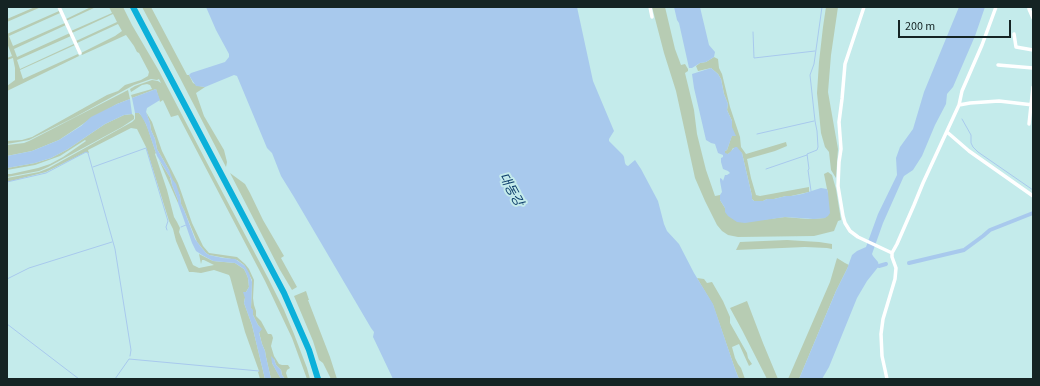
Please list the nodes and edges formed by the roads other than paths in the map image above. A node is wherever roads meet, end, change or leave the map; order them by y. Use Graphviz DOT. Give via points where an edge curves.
graph roads {
  1 [pos="59,7"];
  2 [pos="133,7"];
  3 [pos="650,7"];
  4 [pos="864,7"];
  5 [pos="996,7"];
  6 [pos="1029,7"];
  7 [pos="652,17"];
  8 [pos="1033,18"];
  9 [pos="1014,34"];
  10 [pos="1033,50"];
  11 [pos="80,53"];
  12 [pos="998,64"];
  13 [pos="1033,68"];
  14 [pos="1033,87"];
  15 [pos="959,105"];
  16 [pos="1032,105"];
  17 [pos="1029,124"];
  18 [pos="946,132"];
  19 [pos="1033,196"];
  20 [pos="892,253"];
  21 [pos="318,379"];
  22 [pos="887,379"];
  1 -- 11 [label="street"];
  2 -- 21 [label="highway" via="286,298 309,350"];
  3 -- 7 [label="street"];
  4 -- 20 [label="street" via="845,64 839,122 841,149 838,186 843,216 850,231"];
  5 -- 15 [label="street" via="962,91"];
  6 -- 8 [label="street"];
  9 -- 10 [label="street" via="1016,46"];
  12 -- 13 [label="street"];
  14 -- 16 [label="street"];
  15 -- 16 [label="street" via="999,102"];
  15 -- 18 [label="street"];
  16 -- 17 [label="street"];
  18 -- 19 [label="street"];
  18 -- 20 [label="street"];
  20 -- 22 [label="street" via="896,268 895,279 881,334"];
}
